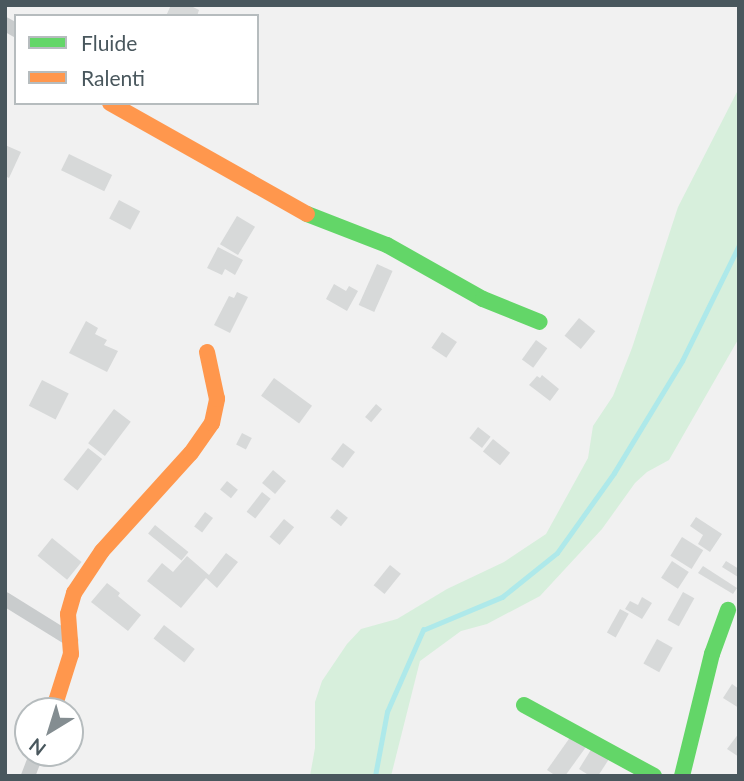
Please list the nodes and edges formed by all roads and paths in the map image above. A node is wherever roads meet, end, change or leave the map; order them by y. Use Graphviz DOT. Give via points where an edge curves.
graph roads {
  1 [pos="114,105"];
  2 [pos="540,323"];
  3 [pos="207,352"];
  4 [pos="5,599"];
  5 [pos="728,610"];
  6 [pos="71,640"];
  7 [pos="58,697"];
  8 [pos="524,705"];
  9 [pos="654,776"];
  10 [pos="682,776"];
  1 -- 2 [label="street" via="304,213 387,245 483,299"];
  3 -- 6 [label="street" via="217,399 212,423 91,566 70,606"];
  4 -- 6 [label="street"];
  5 -- 10 [label="street" via="712,653"];
  6 -- 7 [label="street"];
  8 -- 9 [label="street"];
}
